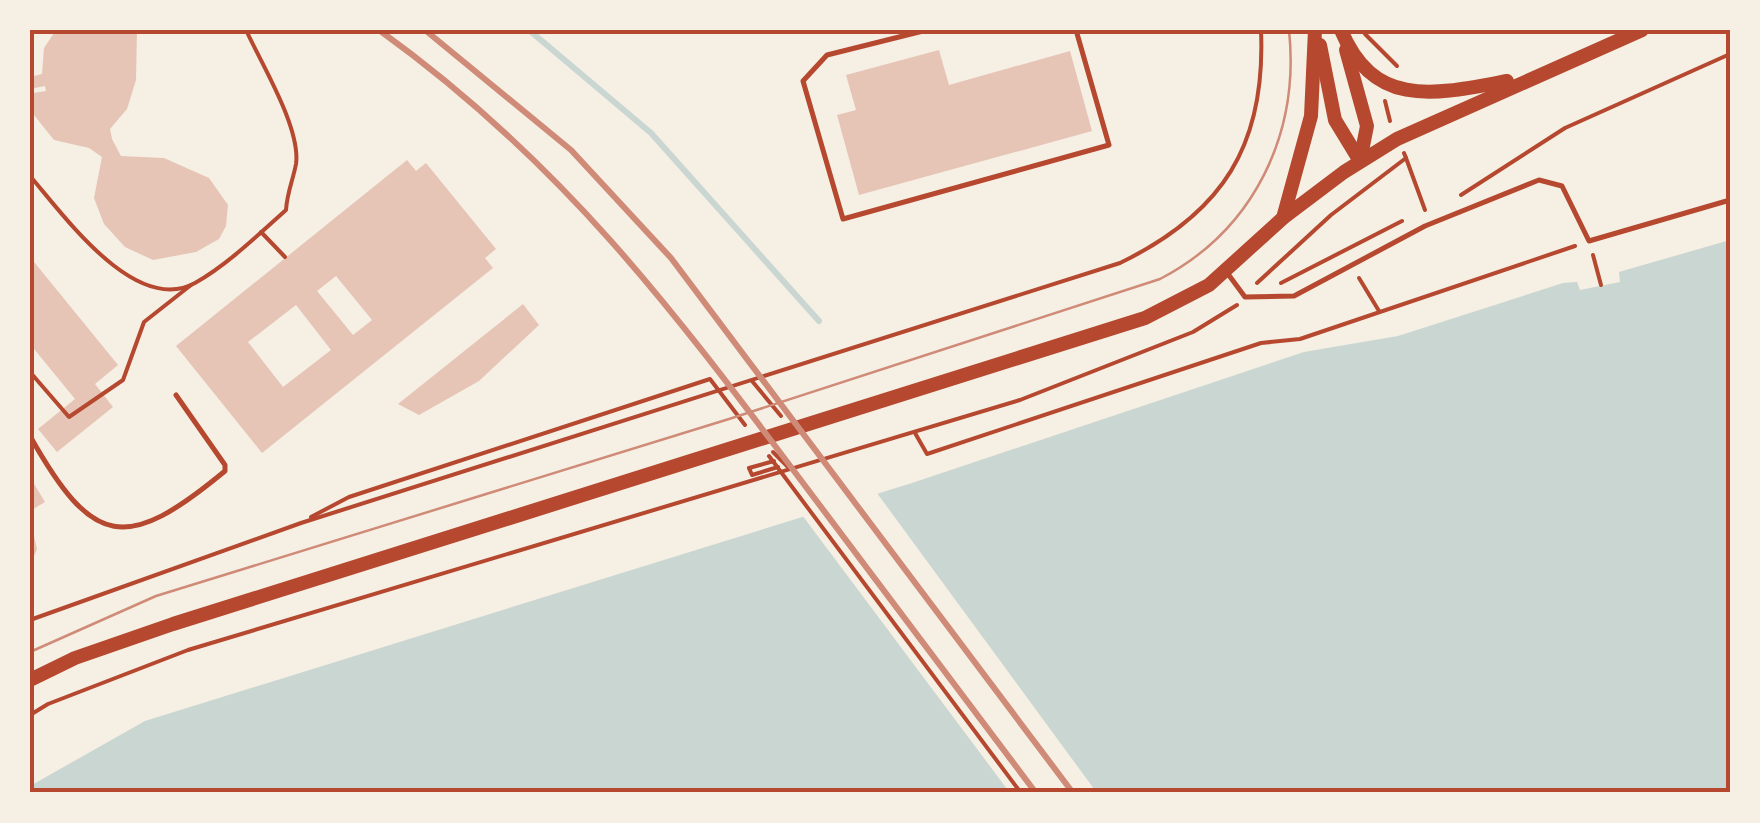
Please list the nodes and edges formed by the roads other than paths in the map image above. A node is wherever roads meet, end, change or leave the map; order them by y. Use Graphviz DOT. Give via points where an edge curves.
graph roads {
  1 [pos="927,30"];
  2 [pos="1076,30"];
  3 [pos="1316,30"];
  4 [pos="1341,30"];
  5 [pos="1642,30"];
  6 [pos="1527,78"];
  7 [pos="1360,161"];
  8 [pos="1730,200"];
  9 [pos="1283,218"];
  10 [pos="1227,272"];
  11 [pos="176,395"];
  12 [pos="30,436"];
  13 [pos="30,680"];
  1 -- 2 [label="lane" via="827,55 802,81 843,218 1109,145"];
  3 -- 7 [label="main road" via="1335,120"];
  3 -- 9 [label="main road" via="1311,116"];
  4 -- 6 [label="main road" via="1370,75 1417,93"];
  4 -- 7 [label="main road" via="1366,126"];
  5 -- 6 [label="main road"];
  6 -- 7 [label="main road"];
  7 -- 9 [label="main road"];
  8 -- 10 [label="lane" via="1588,241 1562,186 1539,180 1426,226 1294,296 1245,298"];
  9 -- 10 [label="main road"];
  10 -- 13 [label="main road" via="1145,318 173,624"];
  11 -- 12 [label="lane" via="226,465 174,513 139,526 93,520 74,504"];
}
